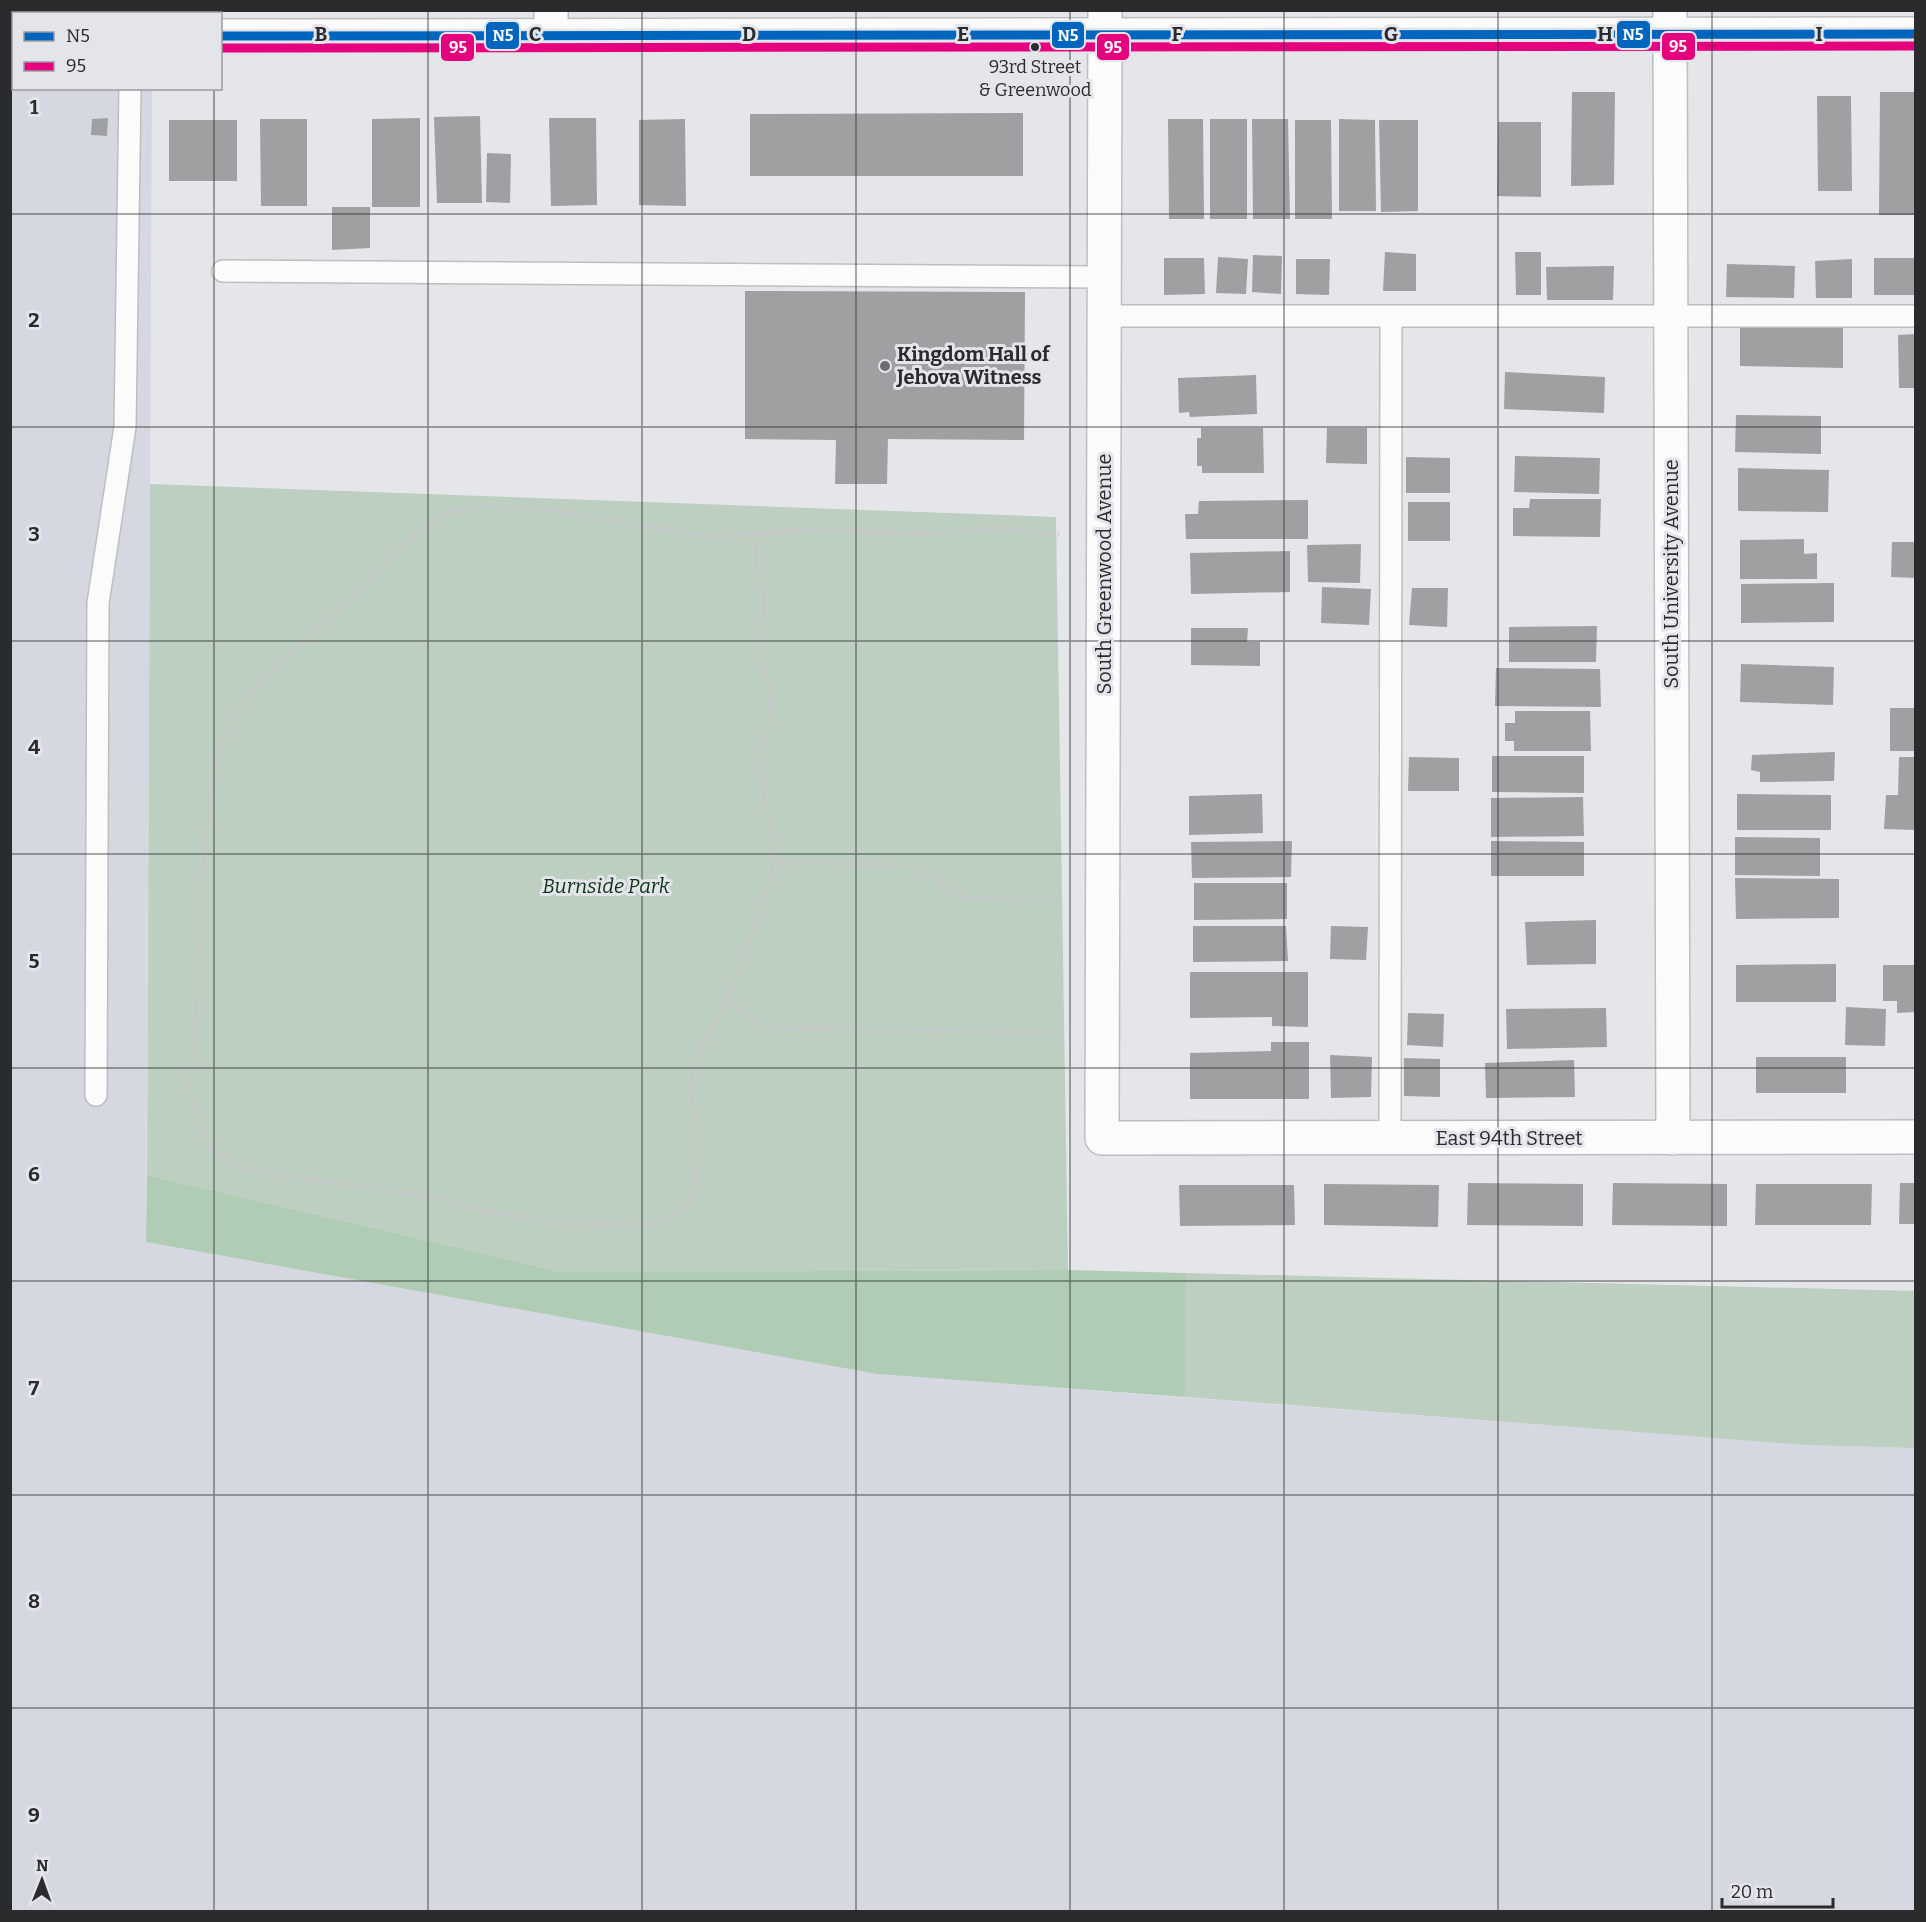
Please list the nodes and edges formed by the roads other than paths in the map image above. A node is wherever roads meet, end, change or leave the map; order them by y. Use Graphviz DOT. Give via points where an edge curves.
graph roads {
  1 [pos="1670,22"];
  2 [pos="551,23"];
  3 [pos="1105,23"];
  4 [pos="1916,34"];
  5 [pos="222,36"];
  6 [pos="130,90"];
  7 [pos="223,271"];
  8 [pos="1105,277"];
  9 [pos="1104,316"];
  10 [pos="1391,316"];
  11 [pos="1670,316"];
  12 [pos="1916,316"];
  13 [pos="96,1095"];
  14 [pos="1916,1137"];
  15 [pos="1102,1138"];
  16 [pos="1390,1138"];
  17 [pos="1673,1138"];
  1 -- 3 [label="street"];
  1 -- 4 [label="street"];
  1 -- 11 [label="street, South University Avenue"];
  2 -- 3 [label="street"];
  2 -- 5 [label="street"];
  3 -- 8 [label="street, South Greenwood Avenue"];
  6 -- 13 [label="lane" via="125,427 98,603"];
  7 -- 8 [label="lane"];
  8 -- 9 [label="street, South Greenwood Avenue"];
  9 -- 10 [label="lane"];
  9 -- 15 [label="street, South Greenwood Avenue"];
  10 -- 11 [label="lane"];
  10 -- 16 [label="lane"];
  11 -- 12 [label="lane"];
  11 -- 17 [label="street, South University Avenue"];
  14 -- 17 [label="street, East 94th Street"];
  15 -- 16 [label="street, East 94th Street"];
  16 -- 17 [label="street, East 94th Street"];
}
